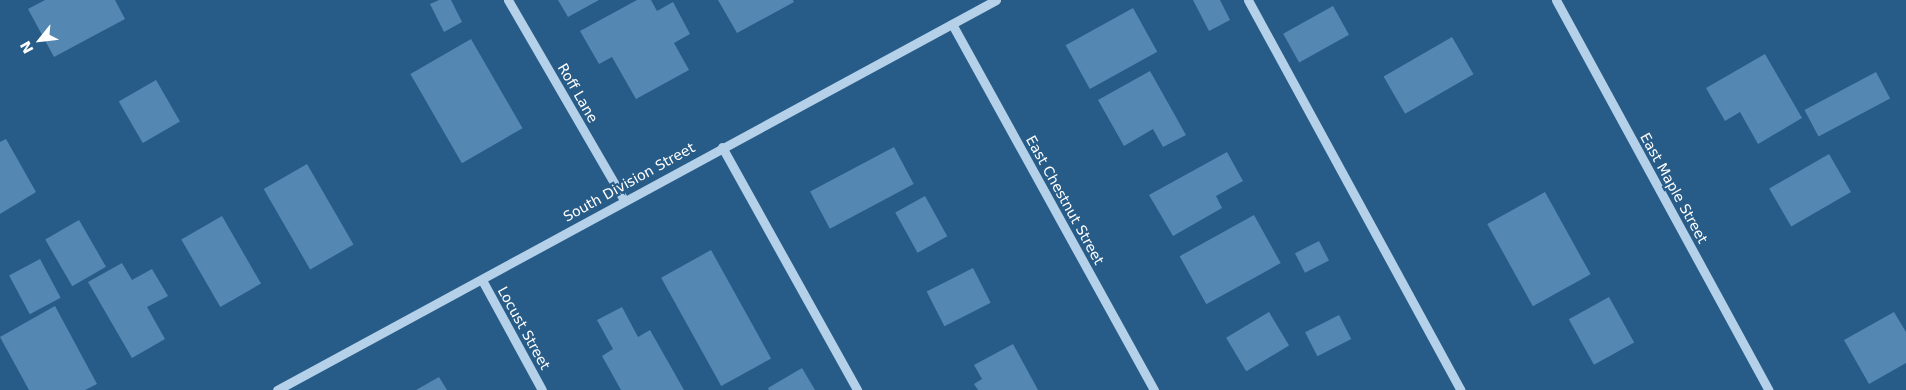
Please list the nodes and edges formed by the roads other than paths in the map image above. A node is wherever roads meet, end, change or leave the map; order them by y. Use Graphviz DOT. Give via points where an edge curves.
graph roads {
  1 [pos="508,0"];
  2 [pos="996,0"];
  3 [pos="1248,0"];
  4 [pos="1556,0"];
  5 [pos="982,3"];
  6 [pos="952,24"];
  7 [pos="722,146"];
  8 [pos="624,200"];
  9 [pos="482,280"];
  10 [pos="277,390"];
  11 [pos="542,390"];
  12 [pos="857,390"];
  13 [pos="1154,390"];
  14 [pos="1461,390"];
  15 [pos="1769,390"];
  1 -- 8 [label="street, Roff Lane"];
  2 -- 5 [label="street, South Division Street"];
  3 -- 14 [label="street"];
  4 -- 15 [label="street, East Maple Street"];
  5 -- 6 [label="street, South Division Street"];
  6 -- 7 [label="street, South Division Street"];
  6 -- 13 [label="street, East Chestnut Street"];
  7 -- 8 [label="street, South Division Street"];
  7 -- 12 [label="street"];
  8 -- 9 [label="street, South Division Street"];
  9 -- 10 [label="street, South Division Street"];
  9 -- 11 [label="street, Locust Street"];
}
